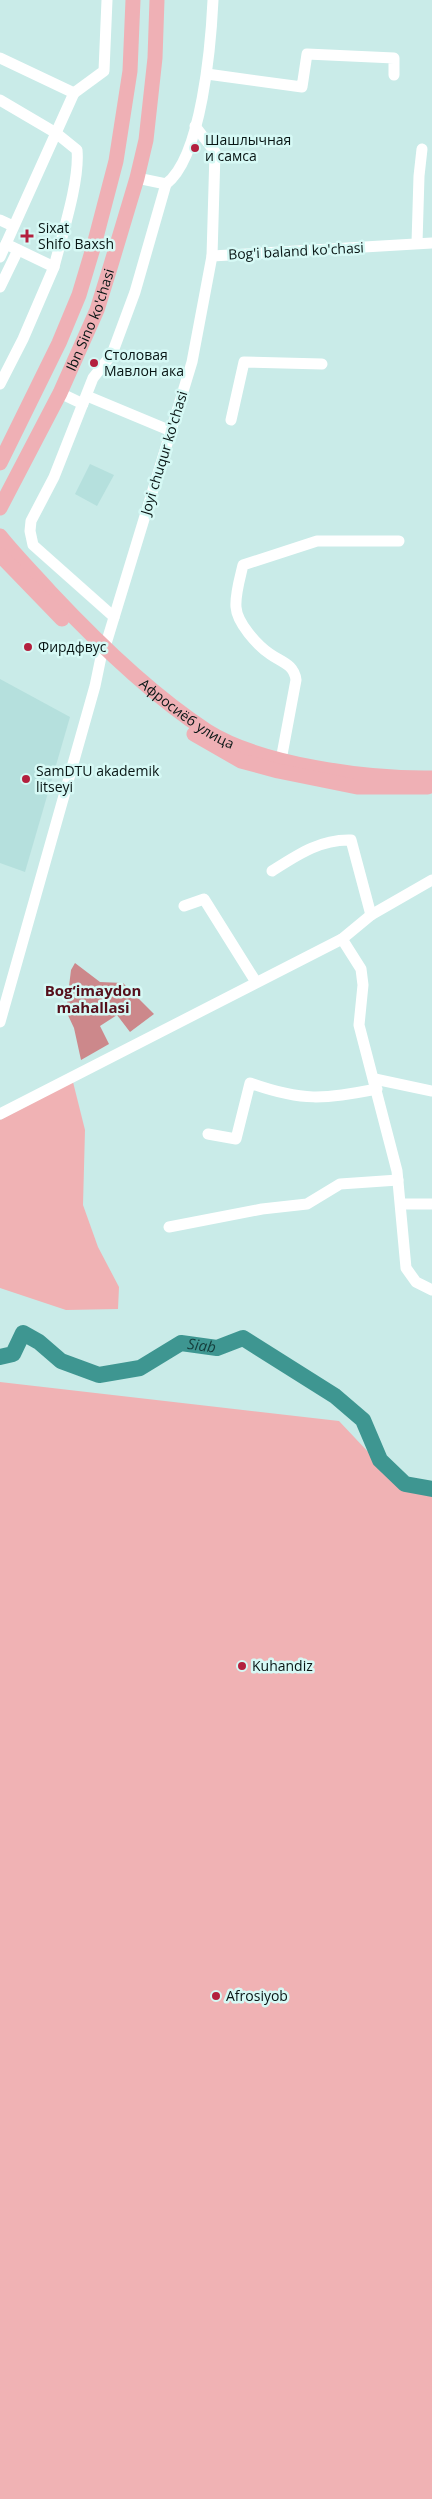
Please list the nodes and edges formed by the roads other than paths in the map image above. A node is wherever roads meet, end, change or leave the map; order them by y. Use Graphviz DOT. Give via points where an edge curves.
graph roads {
  1 [pos="107,0"];
  2 [pos="133,0"];
  3 [pos="157,0"];
  4 [pos="213,0"];
  5 [pos="0,58"];
  6 [pos="206,74"];
  7 [pos="394,75"];
  8 [pos="74,93"];
  9 [pos="0,100"];
  10 [pos="195,126"];
  11 [pos="56,133"];
  12 [pos="422,149"];
  13 [pos="137,178"];
  14 [pos="166,184"];
  15 [pos="0,220"];
  16 [pos="13,226"];
  17 [pos="432,242"];
  18 [pos="417,243"];
  19 [pos="6,244"];
  20 [pos="18,250"];
  21 [pos="212,256"];
  22 [pos="0,257"];
  23 [pos="54,267"];
  24 [pos="0,287"];
  25 [pos="322,364"];
  26 [pos="0,384"];
  27 [pos="60,393"];
  28 [pos="85,400"];
  29 [pos="231,420"];
  30 [pos="171,430"];
  31 [pos="0,463"];
  32 [pos="0,508"];
  33 [pos="0,536"];
  34 [pos="399,541"];
  35 [pos="0,555"];
  36 [pos="114,617"];
  37 [pos="103,652"];
  38 [pos="282,760"];
  39 [pos="432,778"];
  40 [pos="432,787"];
  41 [pos="272,871"];
  42 [pos="432,880"];
  43 [pos="184,906"];
  44 [pos="371,915"];
  45 [pos="342,939"];
  46 [pos="256,982"];
  47 [pos="0,1022"];
  48 [pos="376,1084"];
  49 [pos="432,1091"];
  50 [pos="0,1114"];
  51 [pos="208,1134"];
  52 [pos="398,1180"];
  53 [pos="401,1204"];
  54 [pos="432,1204"];
  55 [pos="169,1227"];
  56 [pos="432,1290"];
  1 -- 8 [label="street" via="104,71"];
  2 -- 31 [label="main road, Ibn Sino ko'chasi" via="130,71 116,161 94,245 79,295 59,343"];
  3 -- 13 [label="main road, Ibn Sino ko'chasi" via="146,140"];
  4 -- 6 [label="street"];
  5 -- 8 [label="street"];
  6 -- 7 [label="street" via="302,86 307,54 394,58"];
  6 -- 10 [label="street"];
  8 -- 11 [label="street"];
  9 -- 11 [label="street"];
  10 -- 14 [label="street" via="180,168"];
  10 -- 21 [label="street, Bog'i baland ko'chasi" via="216,152"];
  11 -- 16 [label="street"];
  11 -- 23 [label="street" via="77,150 78,159"];
  12 -- 18 [label="street"];
  13 -- 14 [label="street"];
  13 -- 27 [label="main road, Ibn Sino ko'chasi" via="97,310"];
  14 -- 28 [label="street" via="135,292 112,354 93,378"];
  15 -- 16 [label="street"];
  16 -- 19 [label="street"];
  17 -- 18 [label="street, Bog'i baland ko'chasi"];
  18 -- 21 [label="street, Bog'i baland ko'chasi"];
  19 -- 20 [label="street"];
  19 -- 22 [label="street"];
  20 -- 23 [label="street"];
  20 -- 24 [label="street"];
  21 -- 30 [label="street, Joyi chuqur ko'chasi" via="192,362"];
  23 -- 26 [label="street"];
  25 -- 29 [label="street" via="244,362"];
  27 -- 28 [label="street"];
  27 -- 32 [label="main road, Ibn Sino ko'chasi"];
  28 -- 30 [label="street"];
  28 -- 36 [label="street" via="54,477 31,521 30,531 33,545"];
  30 -- 36 [label="street, Joyi chuqur ko'chasi"];
  33 -- 37 [label="main road, Афросиёб улица"];
  34 -- 38 [label="street" via="316,541 243,565 236,606 238,617 261,647 290,666 295,673"];
  35 -- 37 [label="main road, Афросиёб улица"];
  36 -- 37 [label="street, Joyi chuqur ko'chasi"];
  37 -- 38 [label="main road, Афросиёб улица" via="208,732"];
  37 -- 40 [label="main road, Афросиёб улица" via="142,693 201,739 241,761 357,787"];
  37 -- 47 [label="street, Joyi chuqur ko'chasi"];
  38 -- 39 [label="main road, Афросиёб улица" via="360,773"];
  41 -- 44 [label="street" via="312,846 351,840"];
  42 -- 44 [label="street"];
  43 -- 46 [label="street" via="204,899"];
  44 -- 45 [label="street"];
  45 -- 46 [label="street"];
  45 -- 48 [label="street" via="361,969 363,985 359,1025"];
  46 -- 50 [label="street"];
  48 -- 49 [label="street"];
  48 -- 51 [label="street" via="333,1098 305,1098 276,1093 250,1083 236,1139"];
  48 -- 52 [label="street"];
  52 -- 53 [label="street"];
  52 -- 55 [label="street" via="340,1184 307,1204"];
  53 -- 54 [label="street"];
  53 -- 56 [label="street" via="406,1268 416,1282"];
}
